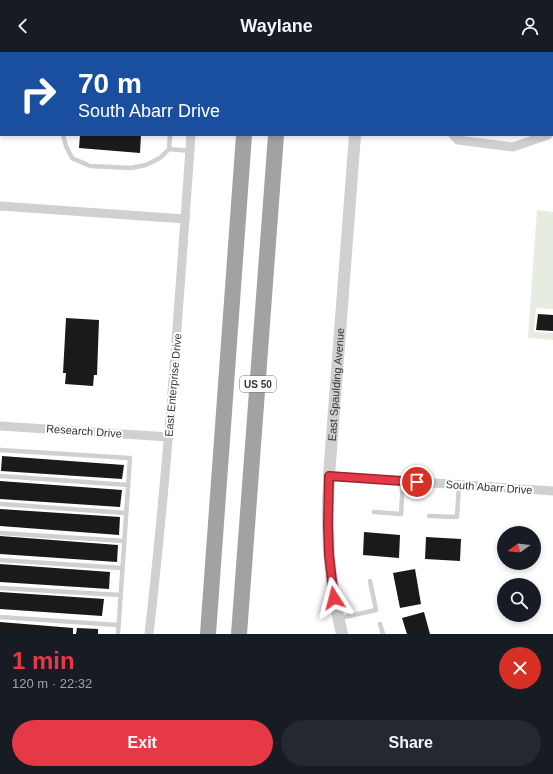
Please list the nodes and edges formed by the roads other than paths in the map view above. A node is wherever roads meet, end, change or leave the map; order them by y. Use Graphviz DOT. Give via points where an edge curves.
graph roads {
  1 [pos="63,136"];
  2 [pos="170,136"];
  3 [pos="191,136"];
  4 [pos="244,136"];
  5 [pos="276,136"];
  6 [pos="355,136"];
  7 [pos="545,136"];
  8 [pos="456,138"];
  9 [pos="169,149"];
  10 [pos="190,151"];
  11 [pos="0,206"];
  12 [pos="185,219"];
  13 [pos="0,426"];
  14 [pos="168,437"];
  15 [pos="0,450"];
  16 [pos="0,476"];
  17 [pos="329,476"];
  18 [pos="403,481"];
  19 [pos="128,485"];
  20 [pos="458,485"];
  21 [pos="553,491"];
  22 [pos="0,504"];
  23 [pos="374,512"];
  24 [pos="126,513"];
  25 [pos="430,516"];
  26 [pos="0,533"];
  27 [pos="124,541"];
  28 [pos="0,560"];
  29 [pos="122,568"];
  30 [pos="370,581"];
  31 [pos="0,588"];
  32 [pos="120,595"];
  33 [pos="0,617"];
  34 [pos="338,618"];
  35 [pos="380,624"];
  36 [pos="118,625"];
  37 [pos="118,634"];
  38 [pos="149,634"];
  39 [pos="208,634"];
  40 [pos="239,634"];
  41 [pos="342,634"];
  42 [pos="383,634"];
  1 -- 9 [label="lane" via="72,158 90,166 131,168 146,165 160,158"];
  2 -- 9 [label="lane"];
  3 -- 10 [label="street, East Enterprise Drive"];
  4 -- 39 [label="highway, US 50"];
  5 -- 40 [label="highway, US 50"];
  6 -- 17 [label="street, East Spaulding Avenue"];
  7 -- 8 [label="street" via="514,148"];
  9 -- 10 [label="lane"];
  10 -- 12 [label="street, East Enterprise Drive"];
  11 -- 12 [label="street"];
  12 -- 14 [label="street, East Enterprise Drive"];
  13 -- 14 [label="street, Research Drive"];
  14 -- 38 [label="street, East Enterprise Drive"];
  15 -- 19 [label="lane" via="130,458"];
  16 -- 19 [label="lane"];
  17 -- 18 [label="street, South Abarr Drive"];
  17 -- 34 [label="street, East Spaulding Avenue" via="329,555"];
  18 -- 20 [label="street, South Abarr Drive"];
  18 -- 23 [label="lane" via="400,514"];
  19 -- 24 [label="lane"];
  20 -- 21 [label="street, South Abarr Drive"];
  20 -- 25 [label="lane" via="457,517"];
  22 -- 24 [label="lane"];
  24 -- 27 [label="lane"];
  26 -- 27 [label="lane"];
  27 -- 29 [label="lane"];
  28 -- 29 [label="lane"];
  29 -- 32 [label="lane"];
  30 -- 34 [label="lane" via="376,610"];
  31 -- 32 [label="lane"];
  32 -- 36 [label="lane"];
  33 -- 36 [label="lane"];
  34 -- 41 [label="street, East Spaulding Avenue"];
  35 -- 42 [label="lane"];
  36 -- 37 [label="lane"];
}
